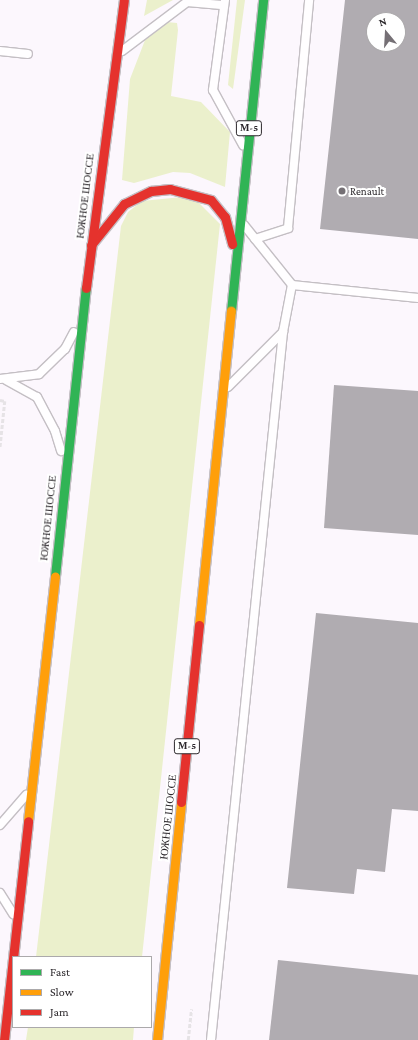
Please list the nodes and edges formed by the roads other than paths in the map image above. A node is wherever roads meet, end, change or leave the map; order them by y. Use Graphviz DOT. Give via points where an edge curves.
graph roads {
  1 [pos="124,0"];
  2 [pos="263,0"];
  3 [pos="309,0"];
  4 [pos="187,1"];
  5 [pos="224,3"];
  6 [pos="0,51"];
  7 [pos="28,54"];
  8 [pos="114,58"];
  9 [pos="246,151"];
  10 [pos="239,220"];
  11 [pos="255,239"];
  12 [pos="91,245"];
  13 [pos="235,256"];
  14 [pos="292,285"];
  15 [pos="418,298"];
  16 [pos="83,316"];
  17 [pos="283,332"];
  18 [pos="3,379"];
  19 [pos="222,394"];
  20 [pos="65,476"];
  21 [pos="30,790"];
  22 [pos="0,825"];
  23 [pos="0,893"];
  24 [pos="17,920"];
  25 [pos="13,956"];
  26 [pos="12,966"];
  27 [pos="4,1040"];
  28 [pos="157,1040"];
  29 [pos="211,1040"];
  1 -- 8 [label="main road, ЮЖНОЕ ШОССЕ"];
  2 -- 9 [label="main road, ЮЖНОЕ ШОССЕ / М-5"];
  3 -- 11 [label="lane" via="288,228"];
  4 -- 5 [label="lane"];
  4 -- 8 [label="lane" via="135,39"];
  5 -- 9 [label="lane" via="213,90"];
  6 -- 7 [label="lane"];
  8 -- 12 [label="main road, ЮЖНОЕ ШОССЕ"];
  9 -- 10 [label="main road, ЮЖНОЕ ШОССЕ / М-5"];
  10 -- 11 [label="lane"];
  10 -- 13 [label="main road, ЮЖНОЕ ШОССЕ / М-5"];
  11 -- 14 [label="lane"];
  12 -- 13 [label="main road" via="124,204 151,191 170,189 211,200 225,217"];
  12 -- 16 [label="main road, ЮЖНОЕ ШОССЕ"];
  13 -- 19 [label="main road, ЮЖНОЕ ШОССЕ / М-5"];
  14 -- 15 [label="lane"];
  14 -- 17 [label="lane"];
  16 -- 18 [label="lane" via="52,364 29,378"];
  16 -- 20 [label="main road, ЮЖНОЕ ШОССЕ"];
  17 -- 19 [label="lane"];
  17 -- 29 [label="lane"];
  18 -- 20 [label="lane" via="40,402 56,431"];
  19 -- 28 [label="main road, ЮЖНОЕ ШОССЕ / М-5"];
  20 -- 21 [label="main road, ЮЖНОЕ ШОССЕ"];
  21 -- 22 [label="lane"];
  21 -- 24 [label="main road, ЮЖНОЕ ШОССЕ"];
  23 -- 24 [label="lane"];
  24 -- 25 [label="main road, ЮЖНОЕ ШОССЕ"];
  26 -- 27 [label="main road, ЮЖНОЕ ШОССЕ"];
}
